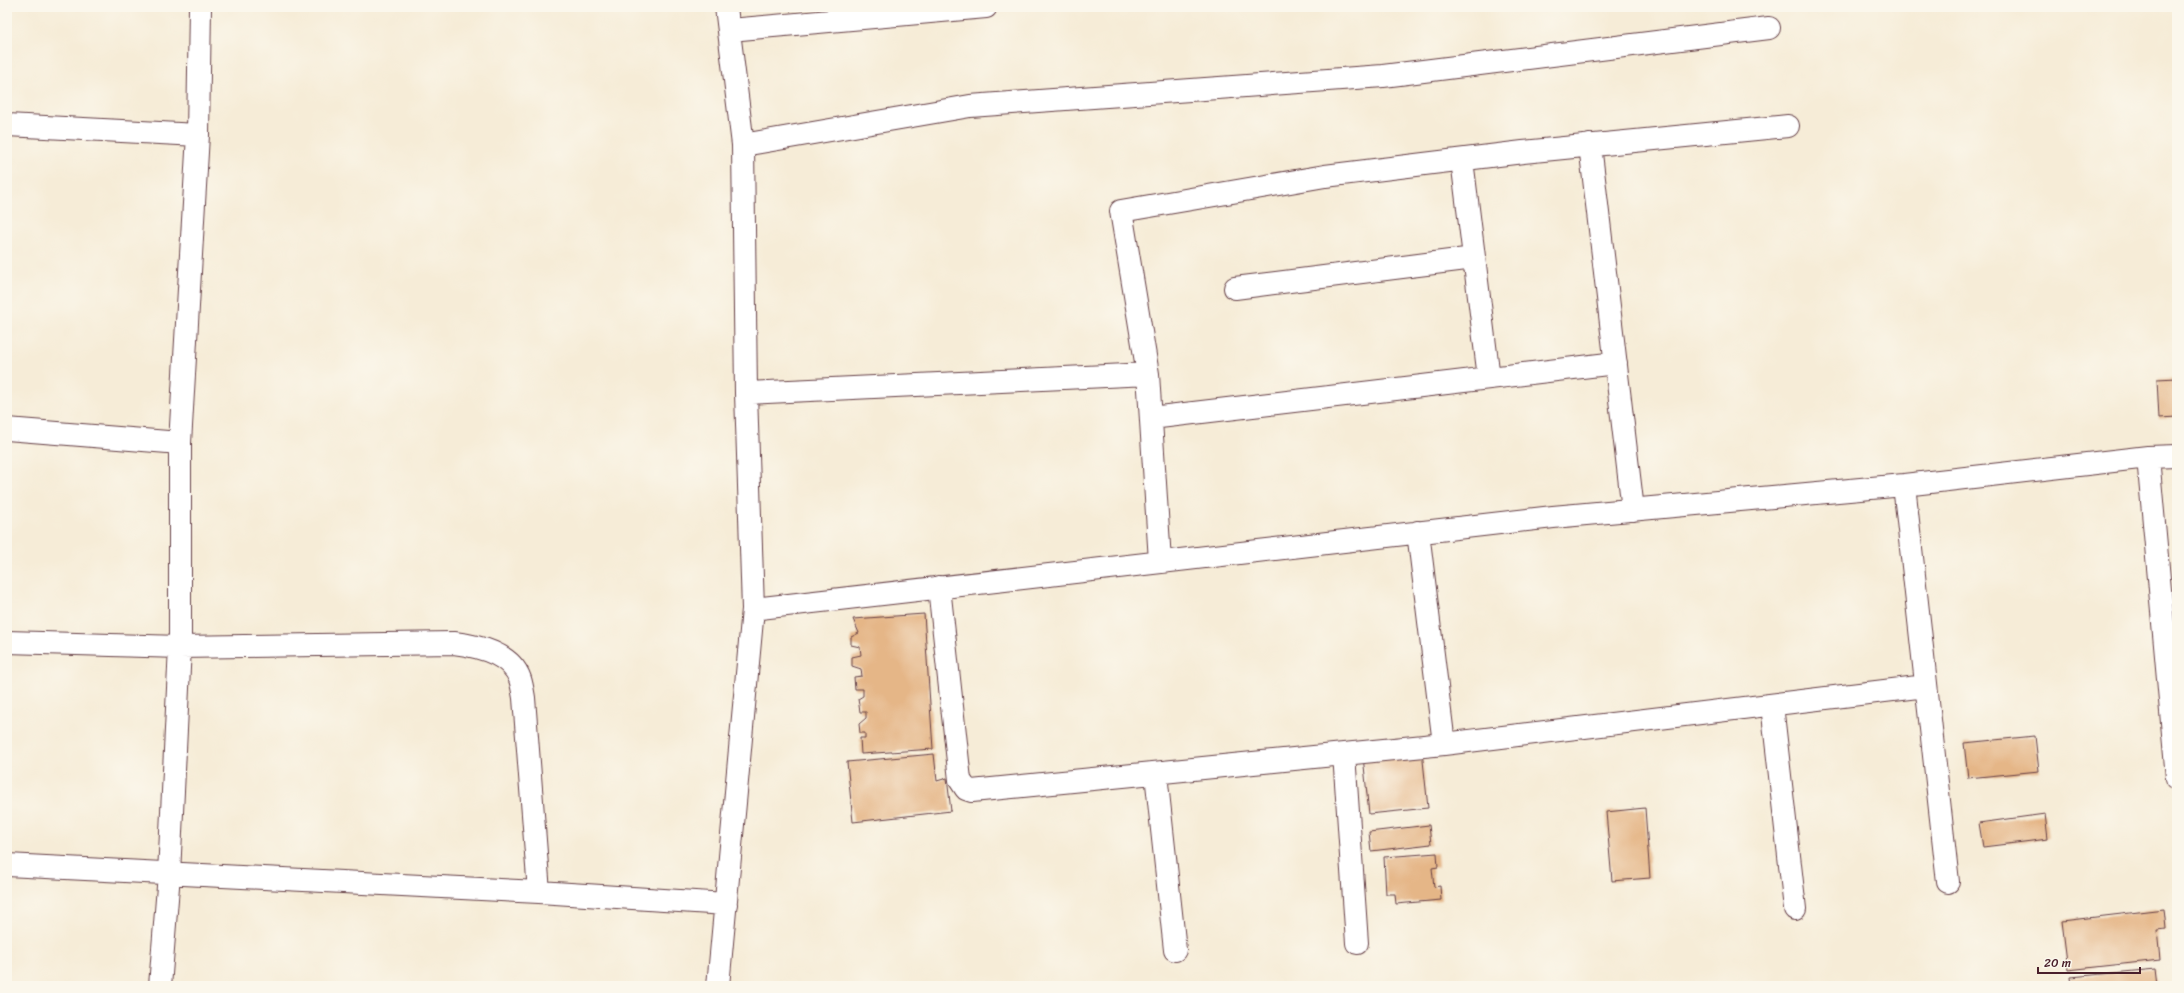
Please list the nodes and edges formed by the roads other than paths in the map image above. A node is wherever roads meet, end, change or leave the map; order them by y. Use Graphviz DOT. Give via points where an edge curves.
graph roads {
  1 [pos="200,7"];
  2 [pos="726,7"];
  3 [pos="986,7"];
  4 [pos="1769,28"];
  5 [pos="730,30"];
  6 [pos="7,125"];
  7 [pos="1788,126"];
  8 [pos="198,135"];
  9 [pos="743,145"];
  10 [pos="1590,145"];
  11 [pos="1462,160"];
  12 [pos="1474,258"];
  13 [pos="1235,288"];
  14 [pos="1616,363"];
  15 [pos="1148,374"];
  16 [pos="1489,378"];
  17 [pos="746,393"];
  18 [pos="1151,418"];
  19 [pos="7,429"];
  20 [pos="180,443"];
  21 [pos="2177,456"];
  22 [pos="2148,457"];
  23 [pos="1904,485"];
  24 [pos="1633,510"];
  25 [pos="1418,532"];
  26 [pos="1160,561"];
  27 [pos="938,588"];
  28 [pos="753,609"];
  29 [pos="7,642"];
  30 [pos="180,647"];
  31 [pos="1926,686"];
  32 [pos="2173,700"];
  33 [pos="1772,705"];
  34 [pos="1444,744"];
  35 [pos="1344,754"];
  36 [pos="1156,774"];
  37 [pos="2177,778"];
  38 [pos="7,864"];
  39 [pos="169,874"];
  40 [pos="1948,882"];
  41 [pos="539,892"];
  42 [pos="726,904"];
  43 [pos="1795,909"];
  44 [pos="1357,943"];
  45 [pos="1175,950"];
  46 [pos="160,986"];
  47 [pos="718,986"];
  1 -- 8 [label="street"];
  2 -- 5 [label="street"];
  3 -- 5 [label="street"];
  4 -- 9 [label="street" via="1383,76 970,106"];
  5 -- 9 [label="street"];
  6 -- 8 [label="street"];
  7 -- 10 [label="street"];
  8 -- 20 [label="street"];
  9 -- 17 [label="street"];
  10 -- 11 [label="street"];
  10 -- 14 [label="street"];
  11 -- 12 [label="street"];
  11 -- 15 [label="street" via="1325,176 1120,210"];
  12 -- 13 [label="street"];
  12 -- 16 [label="street"];
  14 -- 16 [label="street"];
  14 -- 24 [label="street"];
  15 -- 17 [label="street"];
  15 -- 18 [label="street"];
  16 -- 18 [label="street"];
  17 -- 28 [label="street"];
  18 -- 26 [label="street"];
  19 -- 20 [label="street"];
  20 -- 30 [label="street"];
  21 -- 22 [label="street"];
  22 -- 23 [label="street"];
  22 -- 32 [label="street"];
  23 -- 24 [label="street"];
  23 -- 31 [label="street"];
  24 -- 25 [label="street"];
  25 -- 26 [label="street"];
  25 -- 34 [label="street"];
  26 -- 27 [label="street"];
  27 -- 28 [label="street"];
  27 -- 36 [label="street" via="960,780 966,789 978,792"];
  28 -- 42 [label="street"];
  29 -- 30 [label="street"];
  30 -- 39 [label="street"];
  30 -- 41 [label="street" via="454,643 487,649 499,656 513,667 520,678 524,698"];
  31 -- 33 [label="street"];
  31 -- 40 [label="street"];
  32 -- 37 [label="street"];
  33 -- 34 [label="street"];
  33 -- 43 [label="street"];
  34 -- 35 [label="street"];
  35 -- 36 [label="street"];
  35 -- 44 [label="street"];
  36 -- 45 [label="street"];
  38 -- 39 [label="street"];
  39 -- 41 [label="street"];
  39 -- 46 [label="street"];
  41 -- 42 [label="street"];
  42 -- 47 [label="street"];
}
